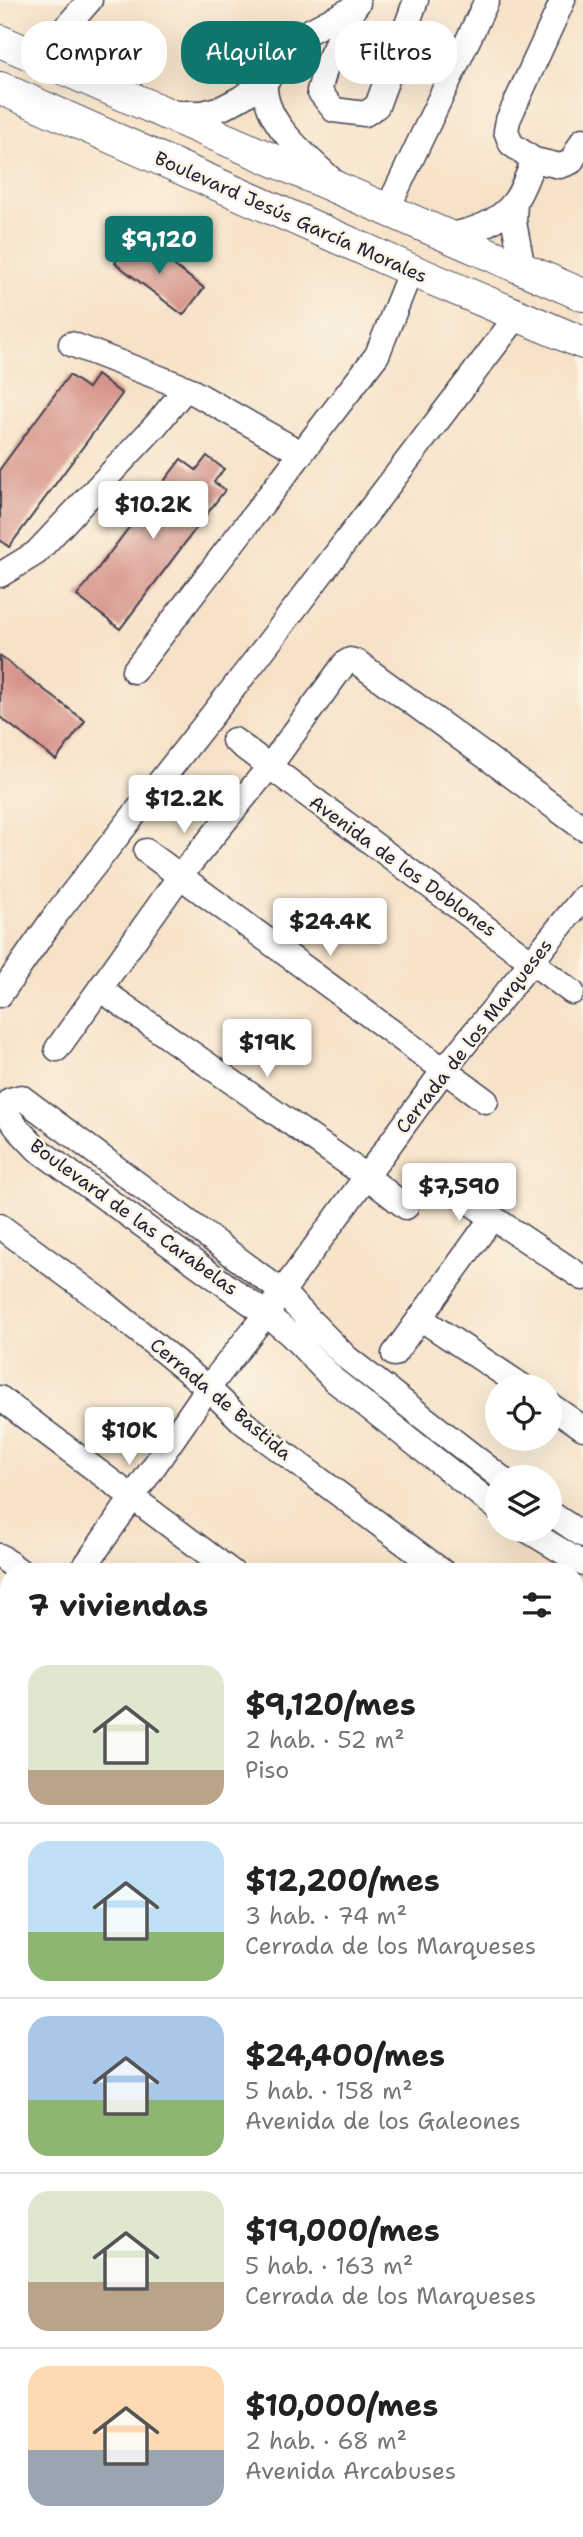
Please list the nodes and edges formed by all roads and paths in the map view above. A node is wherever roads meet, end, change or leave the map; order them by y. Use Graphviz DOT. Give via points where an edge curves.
graph roads {
  1 [pos="90,0"];
  2 [pos="416,0"];
  3 [pos="486,0"];
  4 [pos="563,0"];
  5 [pos="357,4"];
  6 [pos="71,21"];
  7 [pos="321,25"];
  8 [pos="0,41"];
  9 [pos="21,50"];
  10 [pos="97,84"];
  11 [pos="262,84"];
  12 [pos="265,84"];
  13 [pos="0,88"];
  14 [pos="163,113"];
  15 [pos="583,140"];
  16 [pos="534,160"];
  17 [pos="344,191"];
  18 [pos="515,201"];
  19 [pos="387,210"];
  20 [pos="446,236"];
  21 [pos="523,269"];
  22 [pos="411,270"];
  23 [pos="583,295"];
  24 [pos="518,316"];
  25 [pos="583,343"];
  26 [pos="71,344"];
  27 [pos="186,388"];
  28 [pos="301,453"];
  29 [pos="0,575"];
  30 [pos="134,671"];
  31 [pos="234,740"];
  32 [pos="269,767"];
  33 [pos="583,828"];
  34 [pos="146,851"];
  35 [pos="180,876"];
  36 [pos="583,898"];
  37 [pos="532,961"];
  38 [pos="100,989"];
  39 [pos="572,992"];
  40 [pos="0,995"];
  41 [pos="57,1049"];
  42 [pos="444,1070"];
  43 [pos="486,1101"];
  44 [pos="366,1176"];
  45 [pos="453,1191"];
  46 [pos="406,1207"];
  47 [pos="492,1218"];
  48 [pos="0,1226"];
  49 [pos="583,1278"];
  50 [pos="281,1291"];
  51 [pos="266,1314"];
  52 [pos="420,1318"];
  53 [pos="394,1354"];
  54 [pos="504,1374"];
  55 [pos="208,1388"];
  56 [pos="0,1398"];
  57 [pos="562,1413"];
  58 [pos="583,1428"];
  59 [pos="485,1465"];
  60 [pos="132,1498"];
  61 [pos="485,1499"];
  62 [pos="562,1521"];
  63 [pos="583,1535"];
  64 [pos="547,1542"];
  65 [pos="87,1563"];
  66 [pos="220,1563"];
  67 [pos="431,1563"];
  68 [pos="581,1563"];
  1 -- 6 [label="street"];
  2 -- 5 [label="street" via="377,106 365,114 334,110 319,91"];
  3 -- 19 [label="street"];
  4 -- 16 [label="street" via="506,131 511,144"];
  5 -- 7 [label="street"];
  8 -- 9 [label="main road"];
  10 -- 14 [label="main road"];
  11 -- 14 [label="street" via="224,107 203,113"];
  12 -- 17 [label="street" via="270,110 282,128"];
  13 -- 22 [label="main road, Boulevard Jesús García Morales"];
  14 -- 17 [label="main road"];
  15 -- 16 [label="street" via="571,162 560,166"];
  16 -- 18 [label="street"];
  17 -- 19 [label="main road"];
  18 -- 20 [label="street" via="477,230"];
  18 -- 21 [label="street"];
  19 -- 20 [label="main road"];
  20 -- 21 [label="main road"];
  21 -- 23 [label="main road"];
  22 -- 24 [label="main road, Boulevard Jesús García Morales"];
  22 -- 28 [label="street" via="377,355"];
  24 -- 25 [label="main road, Boulevard Jesús García Morales"];
  24 -- 40 [label="street" via="57,913"];
  26 -- 27 [label="street"];
  27 -- 28 [label="street"];
  27 -- 29 [label="street" via="36,553"];
  28 -- 30 [label="street"];
  31 -- 32 [label="street, Avenida de los Doblones"];
  32 -- 33 [label="street" via="350,660"];
  32 -- 35 [label="street"];
  32 -- 37 [label="street, Avenida de los Doblones"];
  34 -- 35 [label="street"];
  35 -- 38 [label="street"];
  35 -- 42 [label="street"];
  36 -- 37 [label="street, Cerrada de los Marqueses"];
  37 -- 39 [label="street, Avenida de los Doblones"];
  37 -- 42 [label="street, Cerrada de los Marqueses"];
  38 -- 41 [label="street"];
  38 -- 44 [label="street"];
  42 -- 43 [label="street"];
  42 -- 44 [label="street, Cerrada de los Marqueses"];
  44 -- 46 [label="street"];
  44 -- 50 [label="street, Cerrada de los Marqueses"];
  45 -- 47 [label="street"];
  47 -- 49 [label="street"];
  47 -- 52 [label="street"];
  48 -- 55 [label="street, Cerrada de Bastida"];
  50 -- 51 [label="street, Cerrada de los Marqueses"];
  50 -- 51 [label="street, Boulevard de las Carabelas" via="21,1097 10,1100 6,1113 37,1149"];
  50 -- 59 [label="street, Boulevard de las Carabelas" via="347,1358"];
  51 -- 55 [label="street, Cerrada de los Marqueses"];
  51 -- 61 [label="street, Boulevard de las Carabelas" via="334,1380"];
  52 -- 53 [label="street"];
  52 -- 54 [label="street"];
  55 -- 60 [label="street, Cerrada de los Marqueses"];
  55 -- 67 [label="street, Cerrada de Bastida" via="244,1423"];
  56 -- 60 [label="street"];
  57 -- 58 [label="street"];
  60 -- 65 [label="street, Cerrada de los Marqueses"];
  60 -- 66 [label="street"];
  62 -- 63 [label="street"];
  64 -- 68 [label="street"];
}
